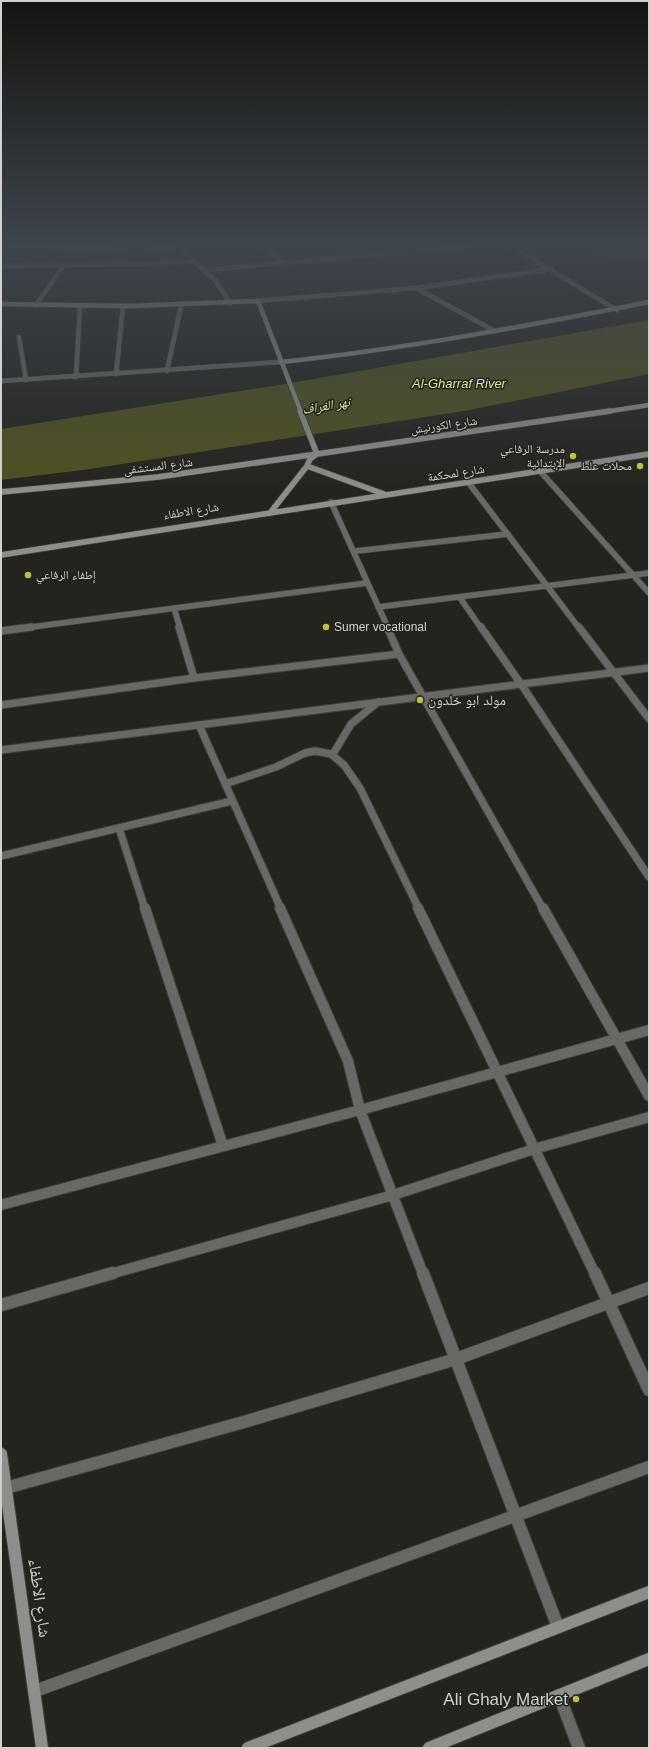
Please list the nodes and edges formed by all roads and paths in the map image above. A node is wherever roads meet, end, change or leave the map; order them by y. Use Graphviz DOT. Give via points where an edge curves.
graph roads {
  1 [pos="79,327"];
  2 [pos="121,327"];
  3 [pos="177,327"];
  4 [pos="268,327"];
  5 [pos="487,327"];
  6 [pos="514,327"];
  7 [pos="493,330"];
  8 [pos="19,338"];
  9 [pos="281,362"];
  10 [pos="167,371"];
  11 [pos="116,374"];
  12 [pos="76,377"];
  13 [pos="26,380"];
  14 [pos="1,381"];
  15 [pos="649,405"];
  16 [pos="317,454"];
  17 [pos="649,454"];
  18 [pos="307,466"];
  19 [pos="540,470"];
  20 [pos="468,482"];
  21 [pos="1,492"];
  22 [pos="385,494"];
  23 [pos="331,502"];
  24 [pos="270,513"];
  25 [pos="508,534"];
  26 [pos="356,551"];
  27 [pos="1,555"];
  28 [pos="649,573"];
  29 [pos="633,576"];
  30 [pos="367,583"];
  31 [pos="548,587"];
  32 [pos="649,593"];
  33 [pos="460,598"];
  34 [pos="378,607"];
  35 [pos="174,608"];
  36 [pos="1,631"];
  37 [pos="399,654"];
  38 [pos="649,668"];
  39 [pos="612,672"];
  40 [pos="194,678"];
  41 [pos="521,684"];
  42 [pos="422,696"];
  43 [pos="378,702"];
  44 [pos="1,705"];
  45 [pos="649,719"];
  46 [pos="199,725"];
  47 [pos="1,750"];
  48 [pos="333,754"];
  49 [pos="225,784"];
  50 [pos="232,801"];
  51 [pos="119,828"];
  52 [pos="1,856"];
  53 [pos="649,877"];
  54 [pos="649,1030"];
  55 [pos="617,1039"];
  56 [pos="496,1072"];
  57 [pos="649,1096"];
  58 [pos="360,1110"];
  59 [pos="649,1117"];
  60 [pos="223,1146"];
  61 [pos="534,1149"];
  62 [pos="392,1195"];
  63 [pos="1,1205"];
  64 [pos="649,1288"];
  65 [pos="609,1303"];
  66 [pos="1,1305"];
  67 [pos="456,1359"];
  68 [pos="649,1390"];
  69 [pos="1,1454"];
  70 [pos="649,1467"];
  71 [pos="3,1488"];
  72 [pos="516,1517"];
  73 [pos="649,1592"];
  74 [pos="558,1627"];
  75 [pos="649,1659"];
  76 [pos="35,1691"];
  77 [pos="559,1695"];
  78 [pos="42,1748"];
  79 [pos="248,1748"];
  80 [pos="429,1748"];
  81 [pos="579,1748"];
  1 -- 12 [label="street"];
  2 -- 11 [label="street"];
  3 -- 10 [label="street"];
  4 -- 9 [label="street"];
  5 -- 7 [label="street"];
  6 -- 7 [label="street"];
  7 -- 9 [label="street"];
  8 -- 13 [label="street"];
  9 -- 10 [label="street"];
  9 -- 16 [label="street"];
  10 -- 11 [label="street"];
  11 -- 12 [label="street"];
  12 -- 13 [label="street"];
  13 -- 14 [label="street"];
  15 -- 16 [label="street, شارع الكورنيش"];
  16 -- 18 [label="street" via="310,459"];
  16 -- 21 [label="street, شارع المستشفى" via="158,477"];
  17 -- 19 [label="street, شارع لمحكمة"];
  18 -- 22 [label="street"];
  18 -- 24 [label="street"];
  19 -- 20 [label="street, شارع لمحكمة"];
  19 -- 29 [label="street"];
  20 -- 22 [label="street, شارع لمحكمة"];
  20 -- 25 [label="street"];
  22 -- 23 [label="street, شارع الاطفاء"];
  23 -- 24 [label="street, شارع الاطفاء"];
  23 -- 26 [label="street"];
  24 -- 27 [label="street, شارع الاطفاء"];
  25 -- 26 [label="street"];
  25 -- 31 [label="street"];
  26 -- 30 [label="street"];
  28 -- 29 [label="street"];
  29 -- 31 [label="street"];
  29 -- 32 [label="street"];
  30 -- 34 [label="street"];
  30 -- 35 [label="street"];
  31 -- 33 [label="street"];
  31 -- 39 [label="street"];
  33 -- 34 [label="street"];
  33 -- 41 [label="street"];
  34 -- 37 [label="street"];
  35 -- 36 [label="street"];
  35 -- 40 [label="street"];
  37 -- 40 [label="street"];
  37 -- 42 [label="street"];
  38 -- 39 [label="street"];
  39 -- 41 [label="street"];
  39 -- 45 [label="street"];
  40 -- 44 [label="street"];
  41 -- 42 [label="street"];
  41 -- 53 [label="street"];
  42 -- 43 [label="street"];
  42 -- 55 [label="street"];
  43 -- 46 [label="street"];
  43 -- 48 [label="street" via="351,724"];
  46 -- 47 [label="street"];
  46 -- 49 [label="street"];
  48 -- 49 [label="street" via="315,750 304,753 283,764"];
  48 -- 56 [label="street" via="349,770 360,788"];
  49 -- 50 [label="street"];
  50 -- 51 [label="street"];
  50 -- 58 [label="street" via="348,1061"];
  51 -- 52 [label="street"];
  51 -- 60 [label="street"];
  54 -- 55 [label="street"];
  55 -- 56 [label="street"];
  55 -- 57 [label="street"];
  56 -- 58 [label="street"];
  56 -- 61 [label="street"];
  58 -- 60 [label="street"];
  58 -- 62 [label="street"];
  59 -- 61 [label="street"];
  60 -- 63 [label="street"];
  61 -- 62 [label="street"];
  61 -- 65 [label="street"];
  62 -- 66 [label="street"];
  62 -- 67 [label="street"];
  64 -- 65 [label="street"];
  65 -- 67 [label="street"];
  65 -- 68 [label="street"];
  67 -- 71 [label="street" via="244,1422"];
  67 -- 72 [label="street"];
  69 -- 71 [label="street, شارع الاطفاء"];
  70 -- 72 [label="street"];
  71 -- 76 [label="street, شارع الاطفاء"];
  72 -- 74 [label="street"];
  72 -- 76 [label="street"];
  73 -- 74 [label="street"];
  74 -- 79 [label="street"];
  75 -- 77 [label="street"];
  76 -- 78 [label="street, شارع الاطفاء"];
  77 -- 80 [label="street"];
  77 -- 81 [label="street"];
}
